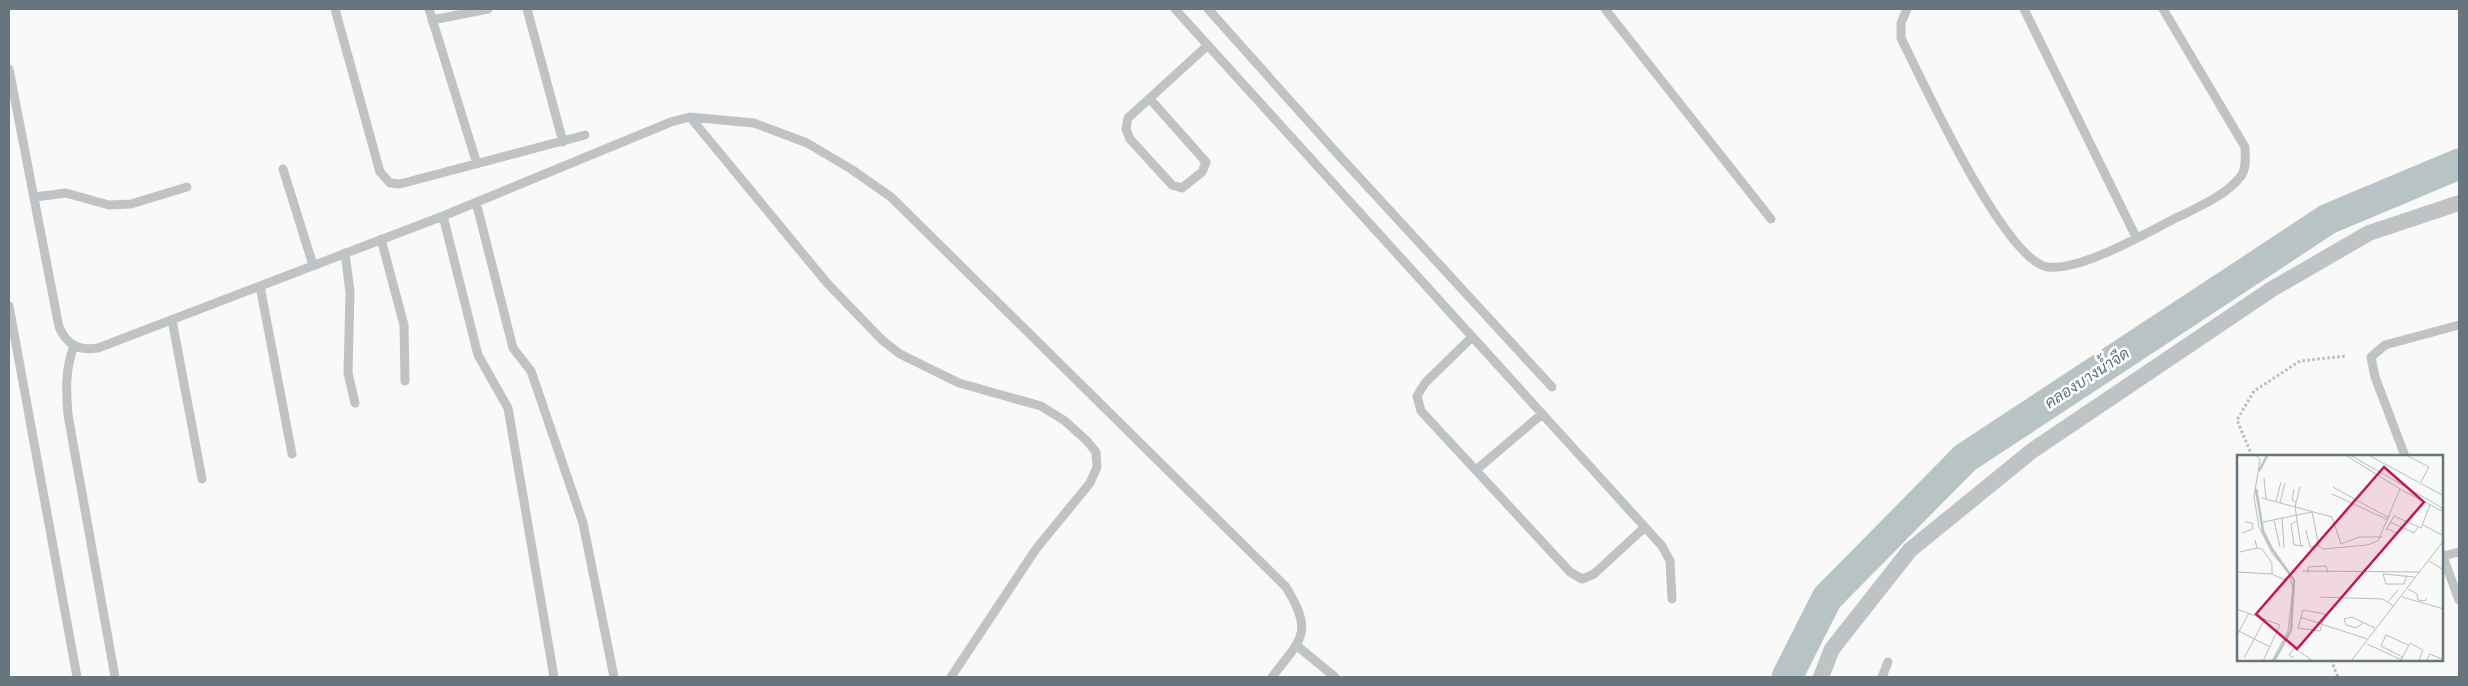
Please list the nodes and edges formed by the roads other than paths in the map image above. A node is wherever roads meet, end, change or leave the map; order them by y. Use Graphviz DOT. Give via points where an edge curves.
graph roads {
  1 [pos="335,9"];
  2 [pos="429,9"];
  3 [pos="488,9"];
  4 [pos="528,9"];
  5 [pos="1175,9"];
  6 [pos="1208,9"];
  7 [pos="1605,9"];
  8 [pos="1907,9"];
  9 [pos="2024,9"];
  10 [pos="2164,9"];
  11 [pos="432,20"];
  12 [pos="1208,45"];
  13 [pos="9,69"];
  14 [pos="1150,99"];
  15 [pos="690,117"];
  16 [pos="585,135"];
  17 [pos="563,142"];
  18 [pos="477,164"];
  19 [pos="283,169"];
  20 [pos="186,188"];
  21 [pos="35,197"];
  22 [pos="476,202"];
  23 [pos="2459,203"];
  24 [pos="443,216"];
  25 [pos="1771,219"];
  26 [pos="2136,237"];
  27 [pos="381,239"];
  28 [pos="345,254"];
  29 [pos="313,265"];
  30 [pos="260,286"];
  31 [pos="9,306"];
  32 [pos="172,320"];
  33 [pos="2459,325"];
  34 [pos="1472,336"];
  35 [pos="74,346"];
  36 [pos="405,381"];
  37 [pos="1552,387"];
  38 [pos="355,403"];
  39 [pos="1542,414"];
  40 [pos="292,454"];
  41 [pos="2405,455"];
  42 [pos="1476,470"];
  43 [pos="202,479"];
  44 [pos="1645,527"];
  45 [pos="2459,552"];
  46 [pos="2443,555"];
  47 [pos="2443,558"];
  48 [pos="1672,599"];
  49 [pos="2459,600"];
  50 [pos="1296,645"];
  51 [pos="1888,662"];
  52 [pos="77,677"];
  53 [pos="115,677"];
  54 [pos="554,677"];
  55 [pos="614,677"];
  56 [pos="951,677"];
  57 [pos="1272,677"];
  58 [pos="1335,677"];
  59 [pos="1821,677"];
  60 [pos="1882,677"];
  1 -- 18 [label="lane" via="380,172 386,180 390,184 400,184"];
  2 -- 11 [label="lane"];
  3 -- 11 [label="lane"];
  4 -- 17 [label="lane"];
  5 -- 12 [label="lane"];
  6 -- 37 [label="lane"];
  7 -- 25 [label="lane"];
  8 -- 26 [label="lane" via="1901,23 1901,38 1988,205 2022,251 2047,267 2075,265"];
  9 -- 26 [label="lane"];
  10 -- 26 [label="lane" via="2245,147 2245,166 2241,176 2221,193"];
  11 -- 18 [label="lane"];
  12 -- 14 [label="lane"];
  12 -- 34 [label="lane"];
  13 -- 21 [label="lane"];
  14 -- 14 [label="lane" via="1128,118 1128,134 1172,185 1182,188 1202,172 1206,162"];
  15 -- 22 [label="lane"];
  15 -- 50 [label="lane" via="754,123 807,143 891,198 1286,587 1298,606 1304,626"];
  15 -- 56 [label="lane" via="827,283 882,340 900,354 959,383 1042,406 1065,421 1096,452 1097,467 1090,483 1036,548"];
  16 -- 17 [label="lane"];
  17 -- 18 [label="lane"];
  19 -- 29 [label="lane"];
  20 -- 21 [label="lane" via="131,204 109,205 66,192"];
  21 -- 35 [label="lane" via="59,327 65,339"];
  22 -- 24 [label="lane"];
  22 -- 55 [label="lane" via="513,348 531,371 583,524"];
  23 -- 59 [label="street" via="2369,233 2272,289 2033,450 1910,550 1832,649"];
  24 -- 27 [label="lane"];
  24 -- 54 [label="lane" via="478,355 508,408"];
  27 -- 28 [label="lane"];
  27 -- 36 [label="lane" via="404,325"];
  28 -- 29 [label="lane"];
  28 -- 38 [label="lane" via="350,292 348,373"];
  29 -- 30 [label="lane"];
  30 -- 32 [label="lane"];
  30 -- 40 [label="lane"];
  31 -- 52 [label="lane"];
  32 -- 35 [label="lane" via="98,348 86,350"];
  32 -- 43 [label="lane"];
  33 -- 41 [label="lane" via="2385,345 2371,357 2375,377"];
  34 -- 39 [label="lane"];
  34 -- 42 [label="lane" via="1425,383 1417,396 1421,411"];
  35 -- 53 [label="lane" via="65,385 68,416"];
  39 -- 42 [label="lane"];
  39 -- 44 [label="lane"];
  42 -- 44 [label="lane" via="1570,572 1582,579 1594,574"];
  44 -- 48 [label="lane" via="1670,561"];
  45 -- 46 [label="lane"];
  47 -- 49 [label="lane"];
  50 -- 57 [label="lane"];
  50 -- 58 [label="lane"];
  51 -- 60 [label="lane"];
}
